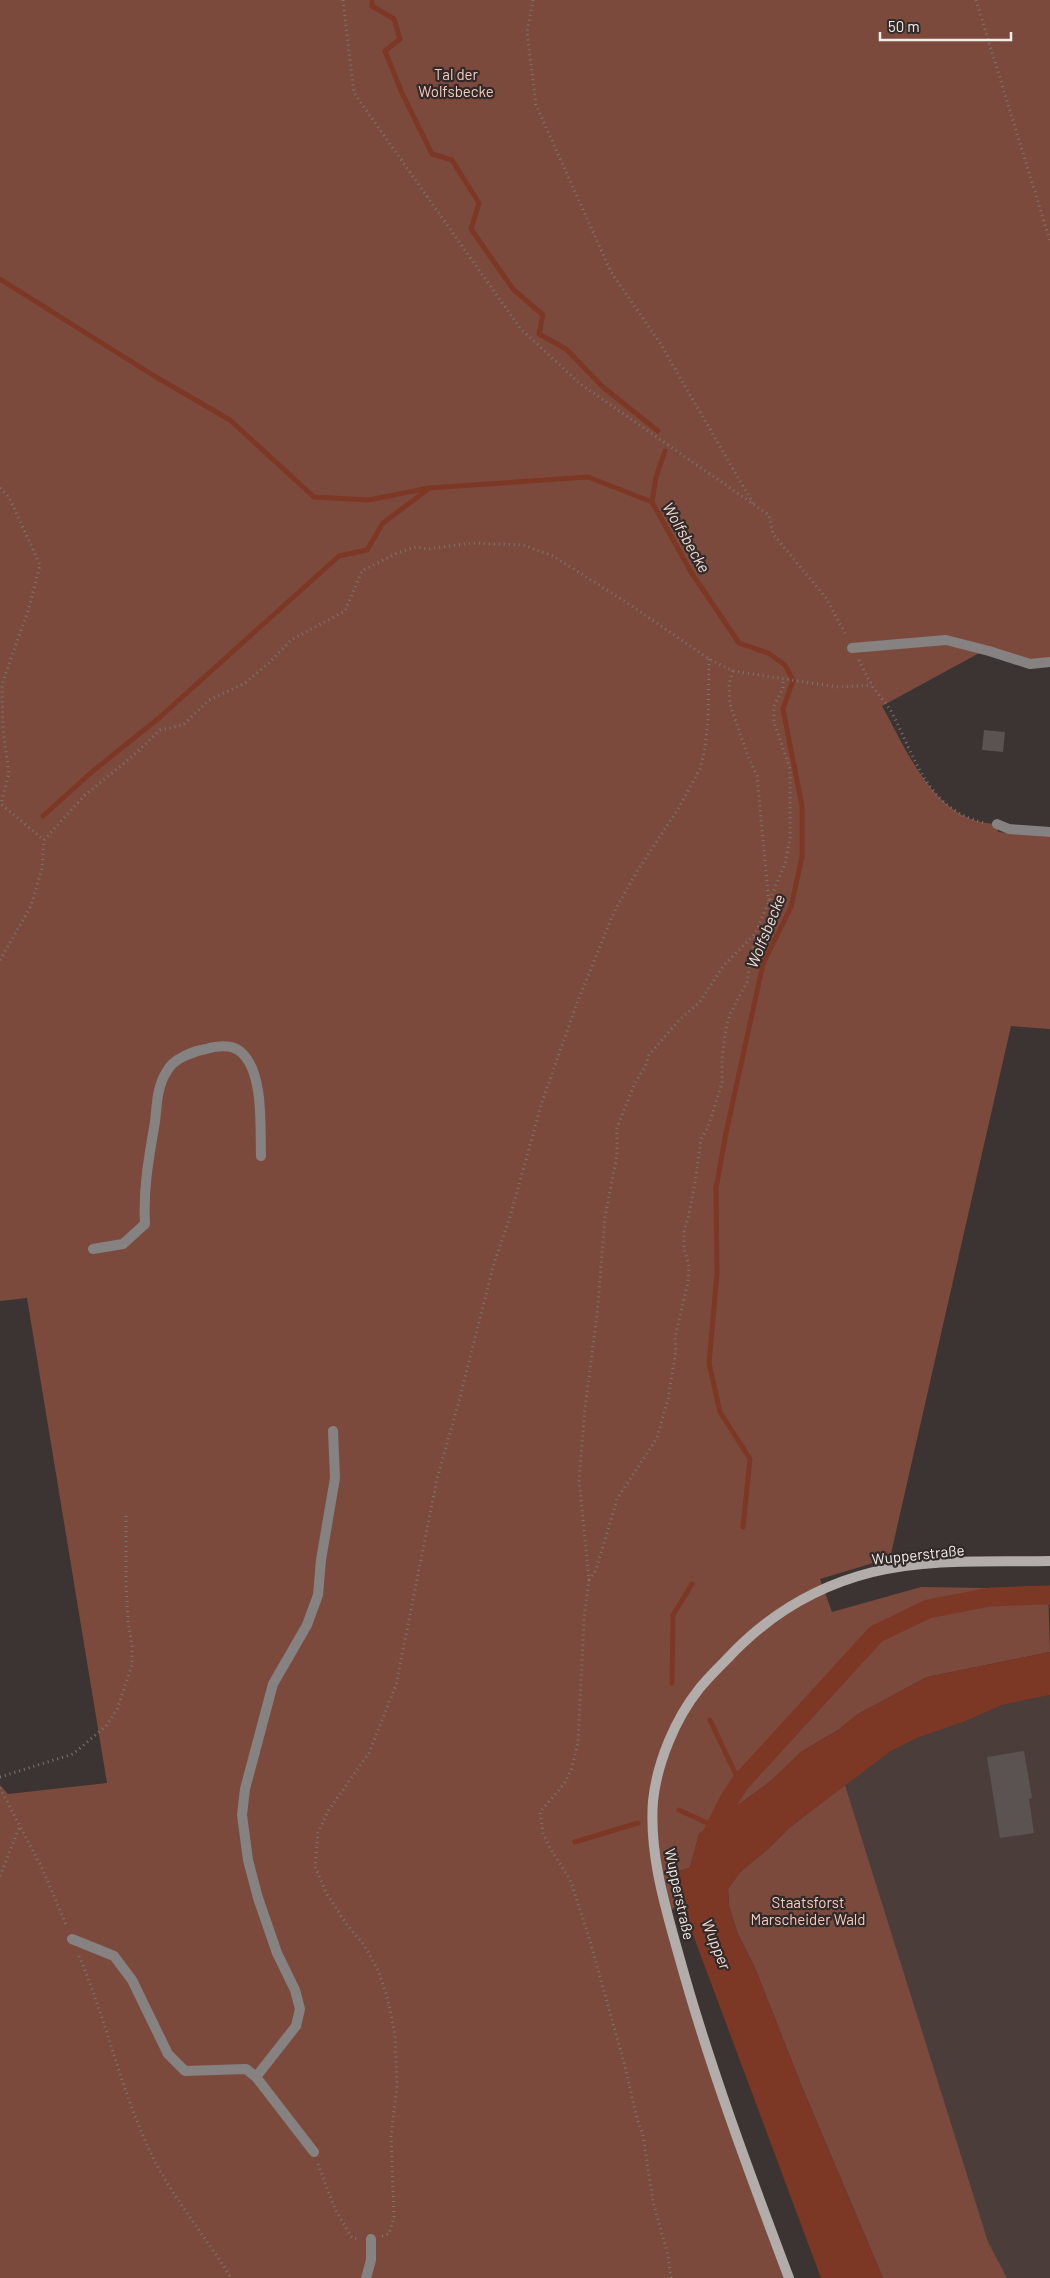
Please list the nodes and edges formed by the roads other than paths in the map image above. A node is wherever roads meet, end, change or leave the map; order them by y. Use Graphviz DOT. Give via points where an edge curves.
graph roads {
  1 [pos="852,648"];
  2 [pos="1050,662"];
  3 [pos="997,824"];
  4 [pos="1050,832"];
  5 [pos="261,1156"];
  6 [pos="93,1249"];
  7 [pos="333,1431"];
  8 [pos="1050,1561"];
  9 [pos="72,1939"];
  10 [pos="256,2077"];
  11 [pos="314,2152"];
  12 [pos="372,2240"];
  13 [pos="366,2278"];
  14 [pos="789,2278"];
  1 -- 2 [label="street" via="946,640 1030,664"];
  3 -- 4 [label="street" via="1009,829"];
  5 -- 6 [label="street" via="257,1084 241,1052 224,1046 182,1057 168,1068 159,1085 143,1193 145,1224 123,1244"];
  7 -- 10 [label="street" via="335,1478 318,1595 306,1625 273,1684 244,1797 242,1815 258,1898 300,2009 296,2026"];
  8 -- 14 [label="main road, Wupperstraße" via="942,1564 874,1572 833,1584 799,1601 764,1625 699,1690 674,1732 659,1770 653,1834 657,1874 700,2032"];
  9 -- 10 [label="street" via="114,1956 132,1980 168,2054 185,2070 246,2070"];
  10 -- 11 [label="street"];
  12 -- 13 [label="street"];
}
